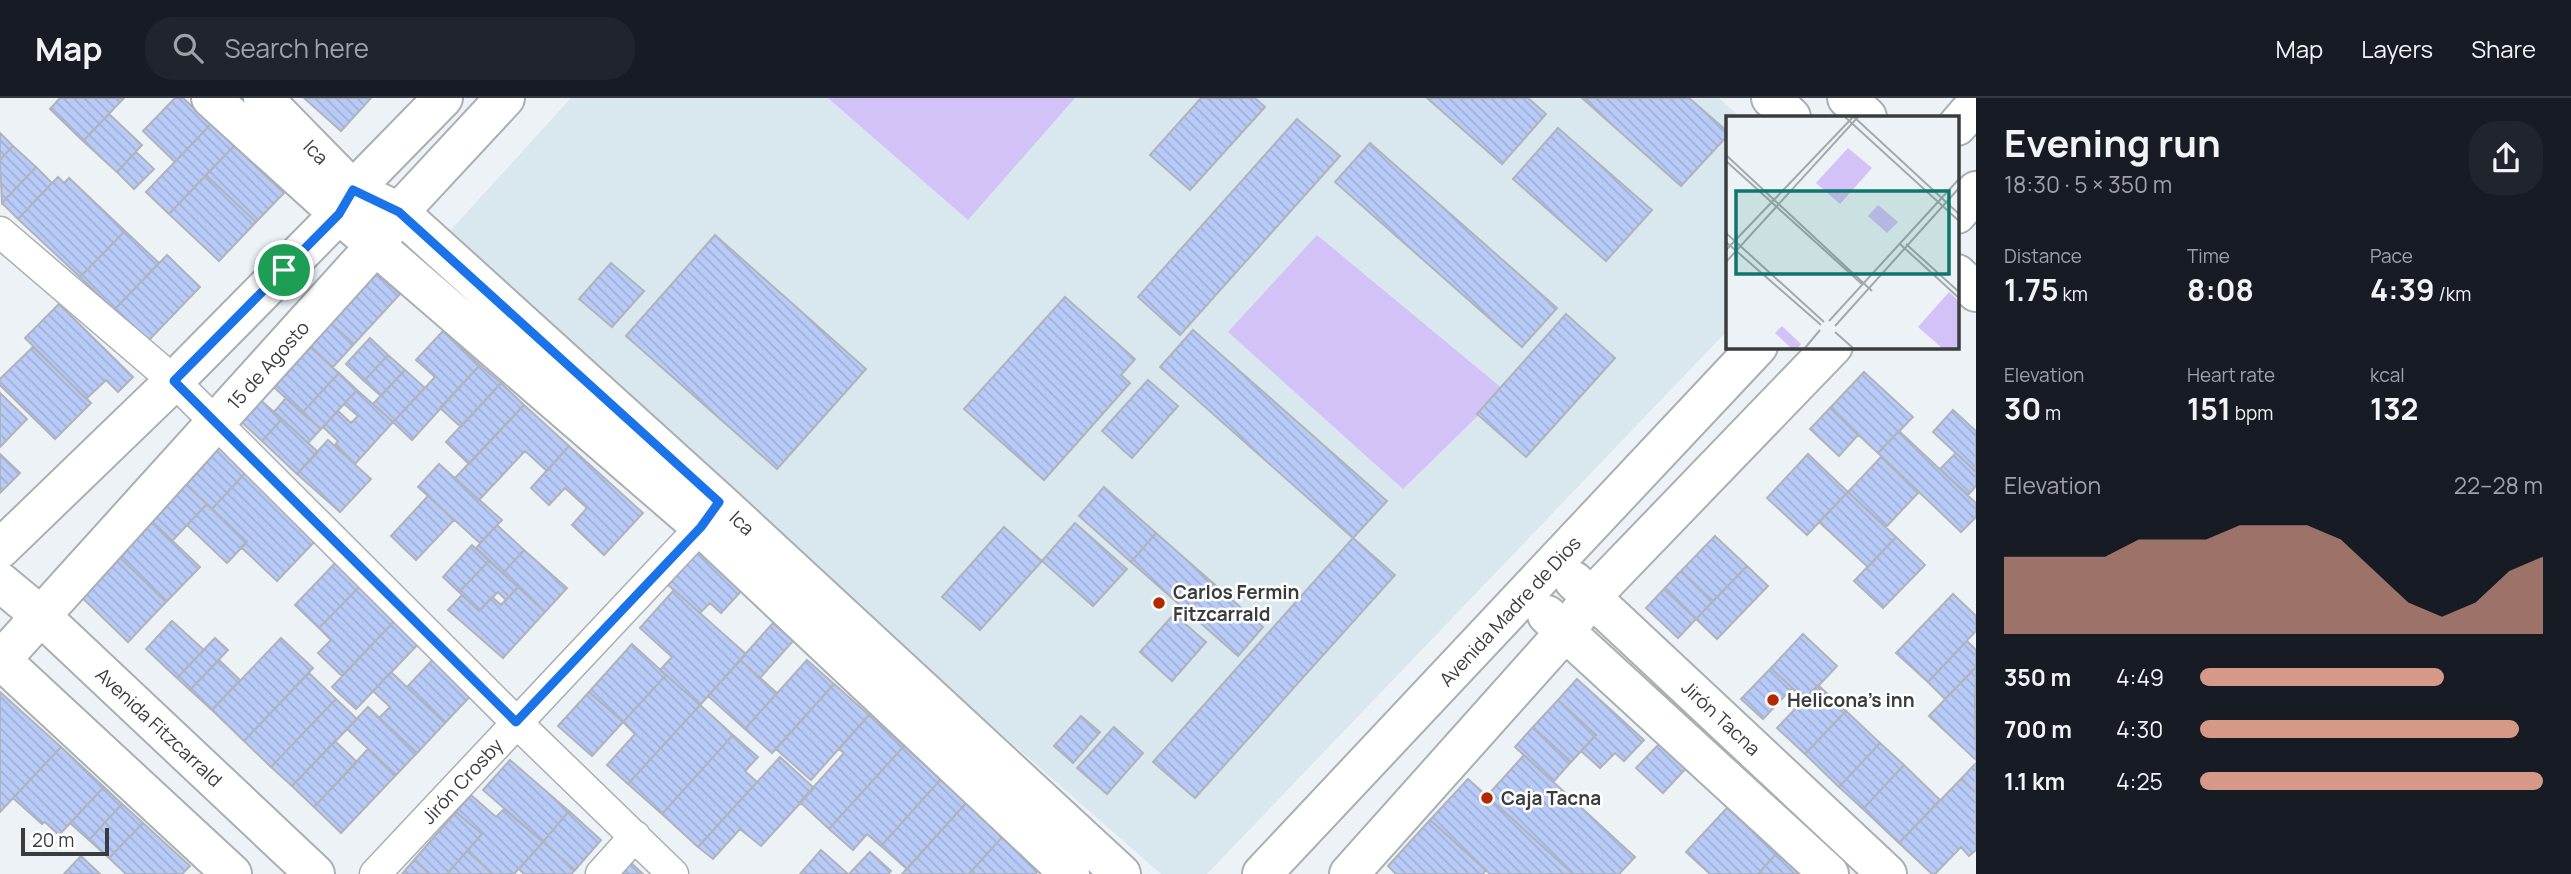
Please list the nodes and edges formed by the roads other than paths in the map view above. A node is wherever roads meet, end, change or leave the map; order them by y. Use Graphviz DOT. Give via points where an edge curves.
graph roads {
  1 [pos="211,98"];
  2 [pos="263,98"];
  3 [pos="443,98"];
  4 [pos="505,98"];
  5 [pos="1771,98"];
  6 [pos="1846,98"];
  7 [pos="1976,104"];
  8 [pos="1790,116"];
  9 [pos="1866,116"];
  10 [pos="1958,125"];
  11 [pos="346,202"];
  12 [pos="399,212"];
  13 [pos="0,232"];
  14 [pos="376,246"];
  15 [pos="1958,275"];
  16 [pos="1976,292"];
  17 [pos="1756,348"];
  18 [pos="1831,348"];
  19 [pos="174,381"];
  20 [pos="216,422"];
  21 [pos="710,515"];
  22 [pos="0,549"];
  23 [pos="1554,564"];
  24 [pos="0,582"];
  25 [pos="1526,595"];
  26 [pos="1592,596"];
  27 [pos="41,616"];
  28 [pos="1566,631"];
  29 [pos="0,660"];
  30 [pos="516,722"];
  31 [pos="635,836"];
  32 [pos="232,874"];
  33 [pos="315,874"];
  34 [pos="375,874"];
  35 [pos="601,874"];
  36 [pos="673,874"];
  37 [pos="1070,874"];
  38 [pos="1121,874"];
  39 [pos="1262,874"];
  40 [pos="1349,874"];
  41 [pos="1829,874"];
  42 [pos="1887,874"];
  1 -- 11 [label="street, Ica"];
  2 -- 11 [label="street, Ica"];
  3 -- 11 [label="street"];
  4 -- 12 [label="street, 15 de Agosto"];
  5 -- 8 [label="street"];
  6 -- 9 [label="street"];
  7 -- 10 [label="street"];
  11 -- 12 [label="street, Ica"];
  11 -- 14 [label="street, Ica"];
  11 -- 19 [label="street"];
  12 -- 14 [label="street, 15 de Agosto"];
  12 -- 21 [label="street, Ica"];
  13 -- 19 [label="street"];
  14 -- 20 [label="street, 15 de Agosto"];
  14 -- 21 [label="street, Ica"];
  15 -- 16 [label="street"];
  17 -- 23 [label="street, Avenida Madre de Dios"];
  18 -- 26 [label="street"];
  19 -- 20 [label="street"];
  19 -- 22 [label="street"];
  20 -- 27 [label="street, 15 de Agosto"];
  20 -- 30 [label="street"];
  21 -- 30 [label="street, Jirón Crosby"];
  21 -- 37 [label="street, Ica"];
  21 -- 38 [label="street, Ica"];
  23 -- 25 [label="street, Avenida Madre de Dios"];
  23 -- 26 [label="street, Jirón Tacna"];
  24 -- 27 [label="street, Avenida Fitzcarrald"];
  25 -- 28 [label="street"];
  25 -- 39 [label="street, Avenida Madre de Dios"];
  26 -- 28 [label="street"];
  26 -- 42 [label="street, Jirón Tacna"];
  27 -- 29 [label="street, 15 de Agosto"];
  27 -- 33 [label="street, Avenida Fitzcarrald"];
  28 -- 40 [label="street"];
  28 -- 41 [label="street"];
  29 -- 32 [label="street"];
  30 -- 31 [label="street"];
  30 -- 34 [label="street, Jirón Crosby"];
  31 -- 35 [label="street"];
  31 -- 36 [label="street"];
}
